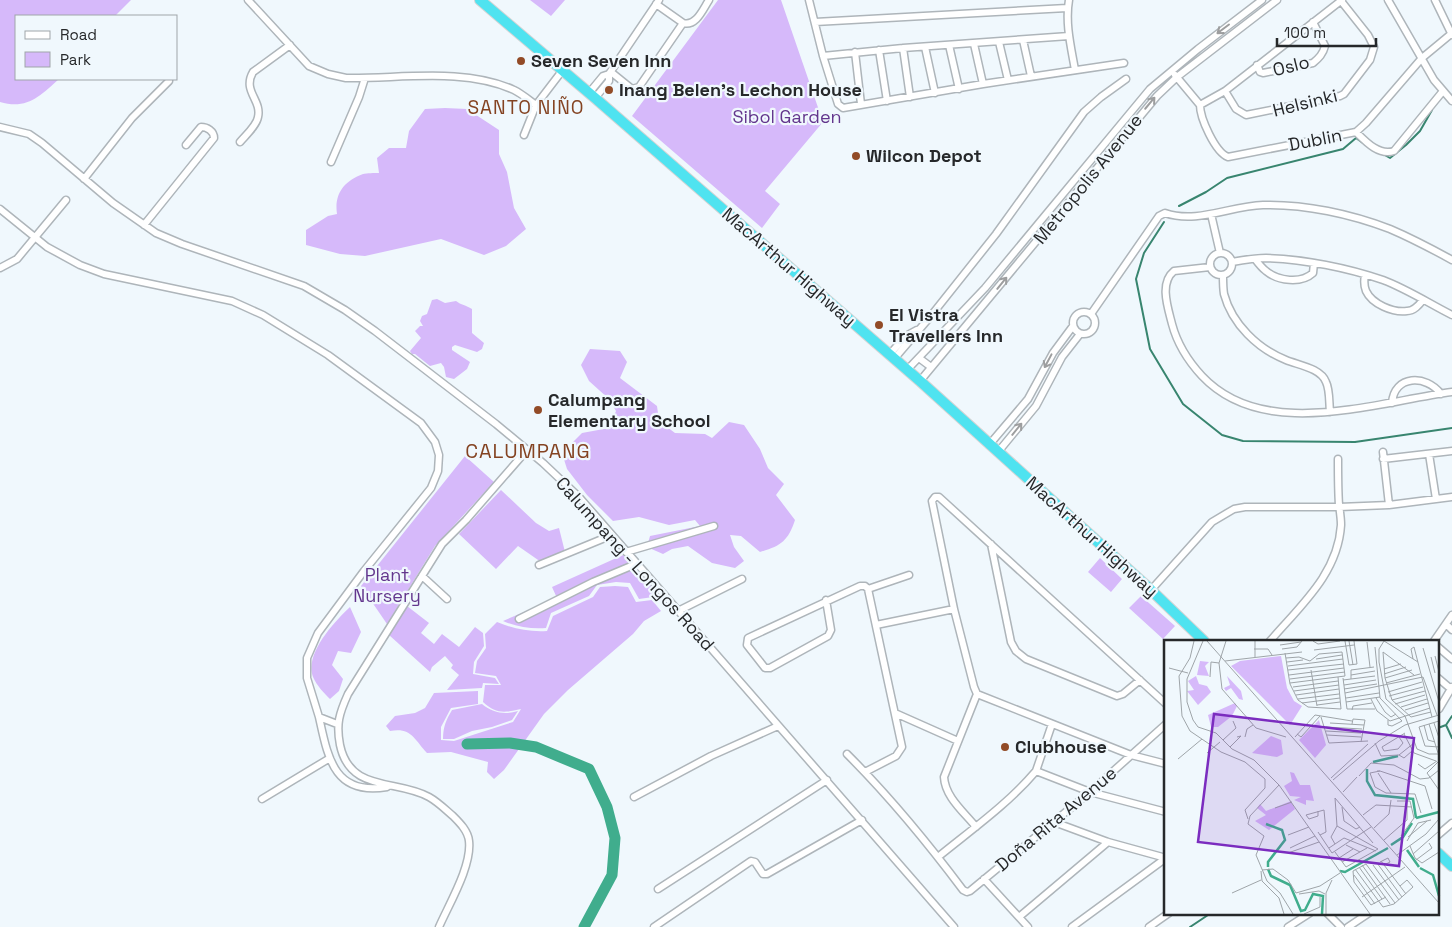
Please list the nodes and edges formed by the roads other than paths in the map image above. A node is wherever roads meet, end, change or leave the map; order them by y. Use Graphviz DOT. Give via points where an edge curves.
graph roads {
  1 [pos="248,0"];
  2 [pos="480,0"];
  3 [pos="709,0"];
  4 [pos="809,0"];
  5 [pos="1068,0"];
  6 [pos="1262,0"];
  7 [pos="1278,0"];
  8 [pos="1342,0"];
  9 [pos="1388,0"];
  10 [pos="1435,0"];
  11 [pos="658,2"];
  12 [pos="1067,8"];
  13 [pos="815,22"];
  14 [pos="1313,22"];
  15 [pos="683,23"];
  16 [pos="1452,34"];
  17 [pos="1069,36"];
  18 [pos="1023,40"];
  19 [pos="999,42"];
  20 [pos="974,44"];
  21 [pos="290,46"];
  22 [pos="949,46"];
  23 [pos="925,47"];
  24 [pos="903,48"];
  25 [pos="879,50"];
  26 [pos="856,52"];
  27 [pos="823,56"];
  28 [pos="1422,58"];
  29 [pos="1124,63"];
  30 [pos="1258,65"];
  31 [pos="1075,70"];
  32 [pos="1172,70"];
  33 [pos="562,71"];
  34 [pos="610,73"];
  35 [pos="1031,76"];
  36 [pos="1177,77"];
  37 [pos="365,78"];
  38 [pos="1126,79"];
  39 [pos="169,80"];
  40 [pos="1008,80"];
  41 [pos="983,84"];
  42 [pos="959,89"];
  43 [pos="1225,91"];
  44 [pos="1443,91"];
  45 [pos="935,93"];
  46 [pos="592,95"];
  47 [pos="910,97"];
  48 [pos="887,101"];
  49 [pos="1452,101"];
  50 [pos="861,104"];
  51 [pos="536,105"];
  52 [pos="1200,105"];
  53 [pos="0,127"];
  54 [pos="1356,132"];
  55 [pos="524,135"];
  56 [pos="240,142"];
  57 [pos="186,145"];
  58 [pos="331,162"];
  59 [pos="84,179"];
  60 [pos="66,200"];
  61 [pos="0,209"];
  62 [pos="1211,214"];
  63 [pos="144,225"];
  64 [pos="36,238"];
  65 [pos="1220,253"];
  66 [pos="1255,258"];
  67 [pos="1452,260"];
  68 [pos="1232,262"];
  69 [pos="1314,263"];
  70 [pos="1210,267"];
  71 [pos="0,268"];
  72 [pos="1223,275"];
  73 [pos="1365,275"];
  74 [pos="1423,300"];
  75 [pos="1091,314"];
  76 [pos="1452,315"];
  77 [pos="1073,326"];
  78 [pos="1080,334"];
  79 [pos="892,357"];
  80 [pos="918,358"];
  81 [pos="931,367"];
  82 [pos="907,370"];
  83 [pos="920,381"];
  84 [pos="1452,392"];
  85 [pos="1441,394"];
  86 [pos="1028,399"];
  87 [pos="1392,404"];
  88 [pos="1036,406"];
  89 [pos="1330,412"];
  90 [pos="989,445"];
  91 [pos="527,450"];
  92 [pos="998,452"];
  93 [pos="1383,452"];
  94 [pos="1452,453"];
  95 [pos="1429,454"];
  96 [pos="1338,459"];
  97 [pos="1384,459"];
  98 [pos="1452,497"];
  99 [pos="1436,499"];
  100 [pos="1389,506"];
  101 [pos="1339,507"];
  102 [pos="714,526"];
  103 [pos="612,535"];
  104 [pos="991,544"];
  105 [pos="626,552"];
  106 [pos="636,564"];
  107 [pos="538,565"];
  108 [pos="908,575"];
  109 [pos="422,576"];
  110 [pos="742,579"];
  111 [pos="868,589"];
  112 [pos="1151,590"];
  113 [pos="447,599"];
  114 [pos="826,600"];
  115 [pos="954,609"];
  116 [pos="678,611"];
  117 [pos="1452,615"];
  118 [pos="519,619"];
  119 [pos="1446,624"];
  120 [pos="876,626"];
  121 [pos="1452,630"];
  122 [pos="1203,640"];
  123 [pos="1271,640"];
  124 [pos="1435,640"];
  125 [pos="1440,649"];
  126 [pos="1452,659"];
  127 [pos="1140,680"];
  128 [pos="1440,680"];
  129 [pos="1451,688"];
  130 [pos="978,694"];
  131 [pos="1164,702"];
  132 [pos="1440,707"];
  133 [pos="896,713"];
  134 [pos="319,717"];
  135 [pos="337,724"];
  136 [pos="1052,724"];
  137 [pos="778,726"];
  138 [pos="1164,726"];
  139 [pos="958,741"];
  140 [pos="847,754"];
  141 [pos="1130,755"];
  142 [pos="330,758"];
  143 [pos="1164,764"];
  144 [pos="1036,771"];
  145 [pos="865,772"];
  146 [pos="827,780"];
  147 [pos="389,786"];
  148 [pos="1090,792"];
  149 [pos="634,797"];
  150 [pos="262,799"];
  151 [pos="1164,811"];
  152 [pos="862,820"];
  153 [pos="1054,822"];
  154 [pos="1452,822"];
  155 [pos="976,827"];
  156 [pos="1440,834"];
  157 [pos="1108,842"];
  158 [pos="1440,855"];
  159 [pos="938,857"];
  160 [pos="1164,857"];
  161 [pos="1164,859"];
  162 [pos="1452,866"];
  163 [pos="984,879"];
  164 [pos="658,889"];
  165 [pos="1168,914"];
  166 [pos="1309,914"];
  167 [pos="1328,914"];
  168 [pos="1368,914"];
  169 [pos="1019,917"];
  170 [pos="1293,926"];
  171 [pos="439,927"];
  172 [pos="654,927"];
  173 [pos="954,927"];
  174 [pos="1028,927"];
  175 [pos="1072,927"];
  176 [pos="1149,927"];
  177 [pos="1341,927"];
  178 [pos="1348,927"];
  1 -- 21 [label="street"];
  2 -- 33 [label="highway, MacArthur Highway"];
  3 -- 15 [label="street" via="695,21"];
  4 -- 13 [label="street"];
  5 -- 12 [label="street"];
  6 -- 32 [label="street, Metropolis Avenue, one-way"];
  7 -- 36 [label="street, Metropolis Avenue"];
  8 -- 14 [label="street"];
  8 -- 43 [label="street, Helsinki" via="1374,46 1370,60 1344,94 1246,115 1236,110"];
  9 -- 28 [label="street"];
  10 -- 16 [label="street"];
  11 -- 15 [label="street"];
  11 -- 34 [label="street"];
  12 -- 13 [label="street"];
  12 -- 17 [label="street"];
  13 -- 27 [label="street"];
  14 -- 30 [label="street"];
  14 -- 30 [label="street, Oslo" via="1324,46 1313,63 1262,73"];
  15 -- 34 [label="street" via="639,87 632,89"];
  16 -- 28 [label="street, Dublin"];
  17 -- 18 [label="street"];
  17 -- 31 [label="street"];
  18 -- 19 [label="street"];
  18 -- 35 [label="street"];
  19 -- 20 [label="street"];
  19 -- 40 [label="street"];
  20 -- 22 [label="street"];
  20 -- 41 [label="street"];
  21 -- 37 [label="street" via="309,66 337,76"];
  21 -- 56 [label="street" via="250,77 249,86 259,114"];
  22 -- 23 [label="street"];
  22 -- 42 [label="street"];
  23 -- 24 [label="street"];
  23 -- 45 [label="street"];
  24 -- 25 [label="street"];
  24 -- 47 [label="street"];
  25 -- 26 [label="street"];
  25 -- 48 [label="street"];
  26 -- 27 [label="street"];
  26 -- 50 [label="street"];
  27 -- 50 [label="street" via="840,106"];
  28 -- 44 [label="street"];
  28 -- 54 [label="street, Dublin"];
  29 -- 31 [label="street"];
  30 -- 43 [label="street"];
  31 -- 35 [label="street"];
  32 -- 36 [label="street"];
  32 -- 80 [label="street, Metropolis Avenue" via="1150,89 985,288"];
  33 -- 46 [label="highway, MacArthur Highway"];
  33 -- 51 [label="street"];
  34 -- 46 [label="street" via="609,81"];
  35 -- 40 [label="street"];
  36 -- 52 [label="street"];
  81 -- 36 [label="street, Metropolis Avenue, one-way" via="1133,123"];
  37 -- 51 [label="street" via="454,76 510,88"];
  37 -- 58 [label="street"];
  38 -- 79 [label="street" via="1084,112 996,234 920,328"];
  39 -- 59 [label="street" via="132,118"];
  40 -- 41 [label="street"];
  41 -- 42 [label="street"];
  42 -- 45 [label="street"];
  43 -- 52 [label="street"];
  44 -- 49 [label="street"];
  44 -- 54 [label="street" via="1394,150 1389,152 1372,147"];
  45 -- 47 [label="street"];
  46 -- 79 [label="highway, MacArthur Highway"];
  47 -- 48 [label="street"];
  48 -- 50 [label="street"];
  51 -- 55 [label="street"];
  52 -- 54 [label="street, Dublin" via="1202,121 1220,152 1228,157"];
  53 -- 59 [label="street, Calumpang - Longos Road" via="29,134"];
  57 -- 63 [label="street" via="200,127 214,135"];
  59 -- 63 [label="street, Calumpang - Longos Road"];
  60 -- 64 [label="street"];
  61 -- 64 [label="street"];
  62 -- 65 [label="street"];
  62 -- 67 [label="street" via="1262,205 1327,212 1390,230"];
  62 -- 75 [label="street" via="1182,218 1162,214"];
  63 -- 91 [label="street, Calumpang - Longos Road" via="182,244 304,286 326,298 375,331"];
  64 -- 71 [label="street" via="17,259"];
  64 -- 134 [label="street" via="63,256 104,274 232,300 263,315 328,355 421,424 435,442 439,455 438,471 432,488 318,633 307,658 307,678"];
  65 -- 68 [label="street" via="1227,255"];
  65 -- 70 [label="street" via="1213,256"];
  66 -- 68 [label="street"];
  66 -- 69 [label="street"];
  66 -- 69 [label="street" via="1268,273 1288,280 1308,277 1313,273"];
  68 -- 72 [label="street" via="1230,270"];
  69 -- 73 [label="street"];
  70 -- 72 [label="street" via="1214,273"];
  70 -- 89 [label="street" via="1174,271 1164,286 1172,325 1193,367 1210,385 1241,403 1295,414"];
  72 -- 89 [label="street" via="1224,293 1232,312 1248,334 1264,349 1321,375 1326,382"];
  73 -- 74 [label="street"];
  73 -- 74 [label="street" via="1366,291 1382,306 1407,312"];
  74 -- 76 [label="street"];
  75 -- 77 [label="street" via="1079,313"];
  75 -- 78 [label="street" via="1096,321 1095,328 1089,334"];
  77 -- 78 [label="street"];
  77 -- 86 [label="street, one-way" via="1053,353"];
  78 -- 88 [label="street" via="1062,358"];
  79 -- 82 [label="highway, MacArthur Highway"];
  80 -- 81 [label="street"];
  80 -- 82 [label="street, Metropolis Avenue"];
  81 -- 83 [label="street, Metropolis Avenue"];
  82 -- 83 [label="highway, MacArthur Highway"];
  83 -- 90 [label="highway, MacArthur Highway"];
  84 -- 85 [label="street"];
  85 -- 87 [label="street"];
  85 -- 87 [label="street" via="1430,383 1408,382 1395,390"];
  86 -- 88 [label="street"];
  86 -- 90 [label="street"];
  87 -- 89 [label="street"];
  92 -- 88 [label="street, one-way"];
  90 -- 92 [label="highway, MacArthur Highway"];
  91 -- 103 [label="street, Calumpang - Longos Road" via="579,497"];
  91 -- 109 [label="street" via="442,544"];
  92 -- 112 [label="highway, MacArthur Highway"];
  93 -- 97 [label="street"];
  94 -- 95 [label="street"];
  95 -- 97 [label="street"];
  95 -- 99 [label="street"];
  96 -- 101 [label="street"];
  97 -- 100 [label="street"];
  98 -- 99 [label="street"];
  99 -- 100 [label="street"];
  100 -- 101 [label="street"];
  101 -- 112 [label="street" via="1234,509 1212,522"];
  101 -- 123 [label="street" via="1340,534 1326,574"];
  102 -- 105 [label="street"];
  103 -- 105 [label="street, Calumpang - Longos Road"];
  103 -- 107 [label="street"];
  104 -- 115 [label="street" via="939,497 932,501"];
  104 -- 127 [label="street"];
  104 -- 127 [label="street" via="1011,642 1020,655 1117,696"];
  105 -- 106 [label="street, Calumpang - Longos Road"];
  106 -- 116 [label="street, Calumpang - Longos Road"];
  106 -- 118 [label="street"];
  108 -- 111 [label="street"];
  109 -- 113 [label="street"];
  109 -- 135 [label="street" via="348,694"];
  110 -- 116 [label="street"];
  111 -- 114 [label="street" via="860,586"];
  111 -- 120 [label="street"];
  112 -- 122 [label="highway, MacArthur Highway"];
  114 -- 114 [label="street" via="831,630 828,636 765,668 747,645 748,638"];
  115 -- 120 [label="street"];
  115 -- 130 [label="street"];
  116 -- 137 [label="street, Calumpang - Longos Road"];
  117 -- 119 [label="street"];
  119 -- 121 [label="street"];
  119 -- 124 [label="street"];
  120 -- 133 [label="street"];
  125 -- 126 [label="street"];
  127 -- 131 [label="street"];
  128 -- 129 [label="street"];
  129 -- 132 [label="street"];
  130 -- 136 [label="street"];
  130 -- 139 [label="street"];
  133 -- 139 [label="street"];
  133 -- 145 [label="street" via="900,752"];
  134 -- 135 [label="street"];
  134 -- 142 [label="street"];
  135 -- 147 [label="street" via="343,757 352,771"];
  136 -- 141 [label="street"];
  136 -- 144 [label="street"];
  137 -- 146 [label="street, Calumpang - Longos Road"];
  137 -- 149 [label="street" via="711,756"];
  138 -- 141 [label="street, Doña Rita Avenue"];
  139 -- 155 [label="street" via="944,785"];
  140 -- 145 [label="street"];
  141 -- 143 [label="street"];
  141 -- 148 [label="street, Doña Rita Avenue"];
  142 -- 147 [label="street" via="341,778 357,786 376,789"];
  142 -- 150 [label="street"];
  144 -- 148 [label="street"];
  144 -- 155 [label="street"];
  145 -- 159 [label="street"];
  146 -- 152 [label="street, Calumpang - Longos Road"];
  146 -- 164 [label="street"];
  147 -- 171 [label="street" via="430,798 462,825 469,841 468,858"];
  148 -- 151 [label="street"];
  148 -- 153 [label="street, Doña Rita Avenue"];
  152 -- 172 [label="street" via="767,874 763,874 751,861"];
  152 -- 173 [label="street, Calumpang - Longos Road"];
  153 -- 157 [label="street"];
  153 -- 163 [label="street, Doña Rita Avenue"];
  154 -- 156 [label="street"];
  155 -- 159 [label="street"];
  157 -- 160 [label="street"];
  157 -- 169 [label="street"];
  158 -- 162 [label="highway"];
  159 -- 163 [label="street, Doña Rita Avenue" via="966,892"];
  161 -- 175 [label="street"];
  163 -- 169 [label="street"];
  165 -- 176 [label="street"];
  166 -- 170 [label="street"];
  167 -- 177 [label="street"];
  168 -- 178 [label="street"];
  169 -- 174 [label="street"];
}
